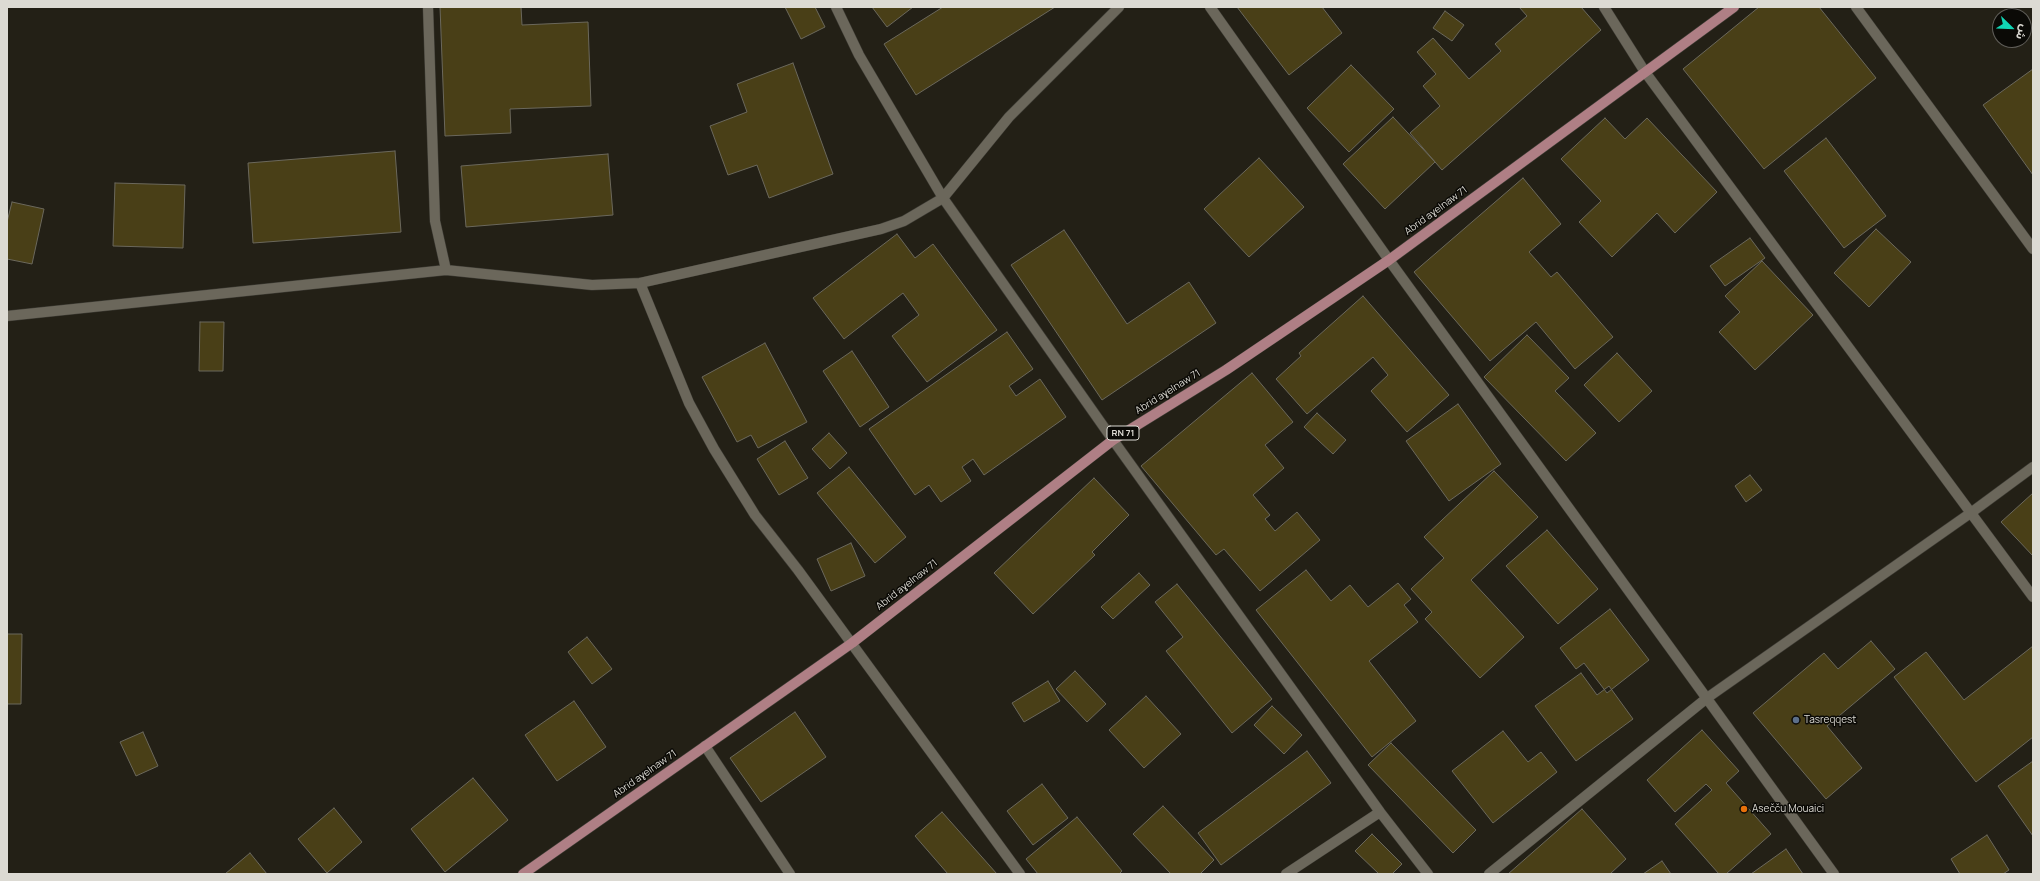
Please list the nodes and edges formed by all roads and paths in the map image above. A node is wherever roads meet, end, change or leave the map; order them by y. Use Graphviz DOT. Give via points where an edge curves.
graph roads {
  1 [pos="428,7"];
  2 [pos="836,7"];
  3 [pos="1119,7"];
  4 [pos="1210,7"];
  5 [pos="1604,7"];
  6 [pos="1734,7"];
  7 [pos="1856,7"];
  8 [pos="1645,72"];
  9 [pos="943,198"];
  10 [pos="2033,249"];
  11 [pos="1389,260"];
  12 [pos="446,270"];
  13 [pos="640,283"];
  14 [pos="7,316"];
  15 [pos="1113,440"];
  16 [pos="2033,467"];
  17 [pos="1972,512"];
  18 [pos="2033,597"];
  19 [pos="852,643"];
  20 [pos="1708,698"];
  21 [pos="705,746"];
  22 [pos="1380,812"];
  23 [pos="523,874"];
  24 [pos="790,874"];
  25 [pos="1020,874"];
  26 [pos="1286,874"];
  27 [pos="1428,874"];
  28 [pos="1488,874"];
  29 [pos="1834,874"];
  1 -- 12 [label="street" via="435,221"];
  2 -- 9 [label="street" via="859,55"];
  3 -- 9 [label="street" via="1009,117"];
  4 -- 11 [label="street"];
  5 -- 8 [label="street"];
  6 -- 8 [label="main road, Abrid aɣelnaw 71 / RN 71"];
  7 -- 10 [label="street"];
  8 -- 11 [label="main road, Abrid aɣelnaw 71 / RN 71"];
  8 -- 17 [label="street"];
  9 -- 13 [label="street" via="904,221 881,229"];
  9 -- 15 [label="street"];
  11 -- 15 [label="main road, Abrid aɣelnaw 71 / RN 71" via="1226,370"];
  11 -- 20 [label="street"];
  12 -- 13 [label="street" via="592,285"];
  12 -- 14 [label="street"];
  13 -- 19 [label="street" via="686,396 714,449 755,515"];
  15 -- 19 [label="main road, Abrid aɣelnaw 71 / RN 71"];
  15 -- 22 [label="street"];
  16 -- 17 [label="street"];
  17 -- 18 [label="street"];
  17 -- 20 [label="street"];
  19 -- 21 [label="main road, Abrid aɣelnaw 71 / RN 71"];
  19 -- 25 [label="street"];
  20 -- 28 [label="street"];
  20 -- 29 [label="street"];
  21 -- 23 [label="main road, Abrid aɣelnaw 71 / RN 71"];
  21 -- 24 [label="street"];
  22 -- 26 [label="street"];
  22 -- 27 [label="street"];
}
